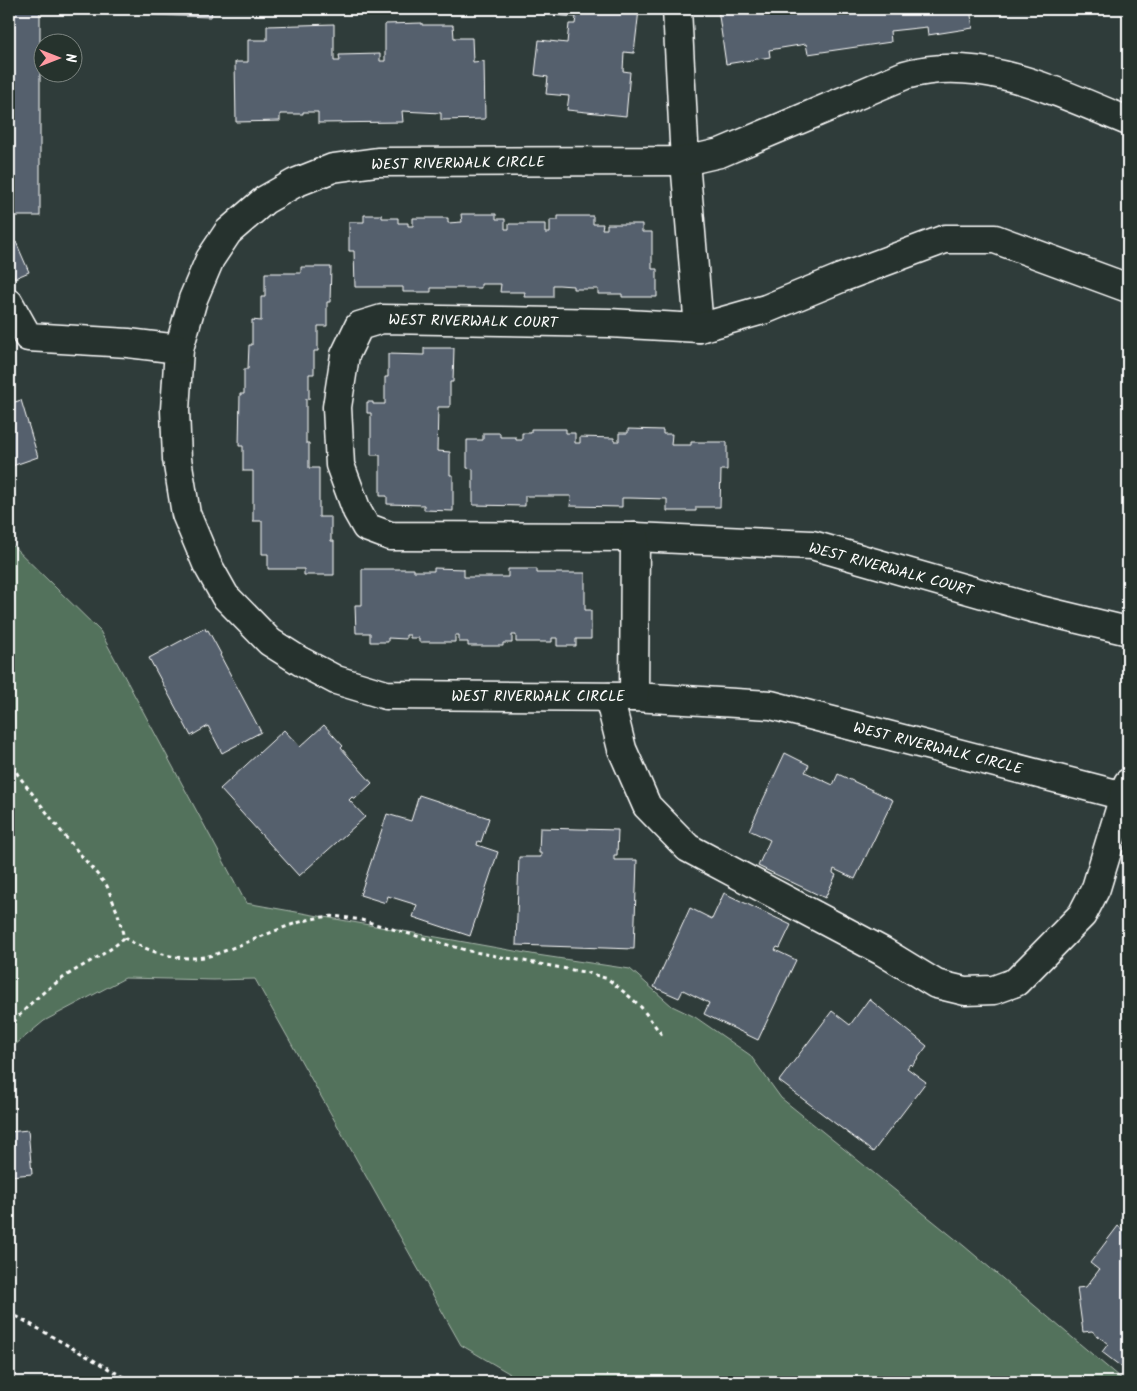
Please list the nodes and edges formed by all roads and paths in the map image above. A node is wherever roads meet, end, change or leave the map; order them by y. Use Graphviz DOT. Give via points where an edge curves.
graph roads {
  1 [pos="677,9"];
  2 [pos="1128,121"];
  3 [pos="685,161"];
  4 [pos="1128,288"];
  5 [pos="9,303"];
  6 [pos="699,328"];
  7 [pos="178,349"];
  8 [pos="635,537"];
  9 [pos="1128,632"];
  10 [pos="621,697"];
  11 [pos="9,758"];
  12 [pos="1127,792"];
  13 [pos="124,938"];
  14 [pos="9,1029"];
  15 [pos="662,1035"];
  16 [pos="9,1312"];
  17 [pos="132,1382"];
  1 -- 3 [label="street"];
  2 -- 3 [label="street, WEST RIVERWALK CIRCLE" via="1022,80 983,71 923,70 720,153"];
  3 -- 6 [label="street"];
  3 -- 7 [label="street, WEST RIVERWALK CIRCLE" via="377,162 332,168 265,200 228,232 210,259 193,299"];
  4 -- 6 [label="street, WEST RIVERWALK COURT" via="996,238 944,238 766,309"];
  5 -- 7 [label="street" via="28,337"];
  6 -- 8 [label="street, WEST RIVERWALK COURT" via="609,323 382,320 359,326 345,355 338,407 340,465 366,527 390,536"];
  7 -- 10 [label="street, WEST RIVERWALK CIRCLE" via="177,459 186,514 207,564 225,596 270,642 336,680 386,695"];
  8 -- 9 [label="street, WEST RIVERWALK COURT" via="812,545"];
  8 -- 10 [label="street"];
  10 -- 12 [label="street, WEST RIVERWALK CIRCLE" via="771,705"];
  10 -- 12 [label="street" via="622,749 647,806 688,848 882,951 936,984 965,991 994,990 1016,982 1082,915 1096,888"];
  11 -- 13 [label="path" via="18,775 106,886"];
  13 -- 14 [label="path" via="111,950 56,982"];
  13 -- 15 [label="path" via="139,947 192,959 212,956 303,921 324,917 361,920 469,951 608,979 641,1006"];
  16 -- 17 [label="path"];
}
